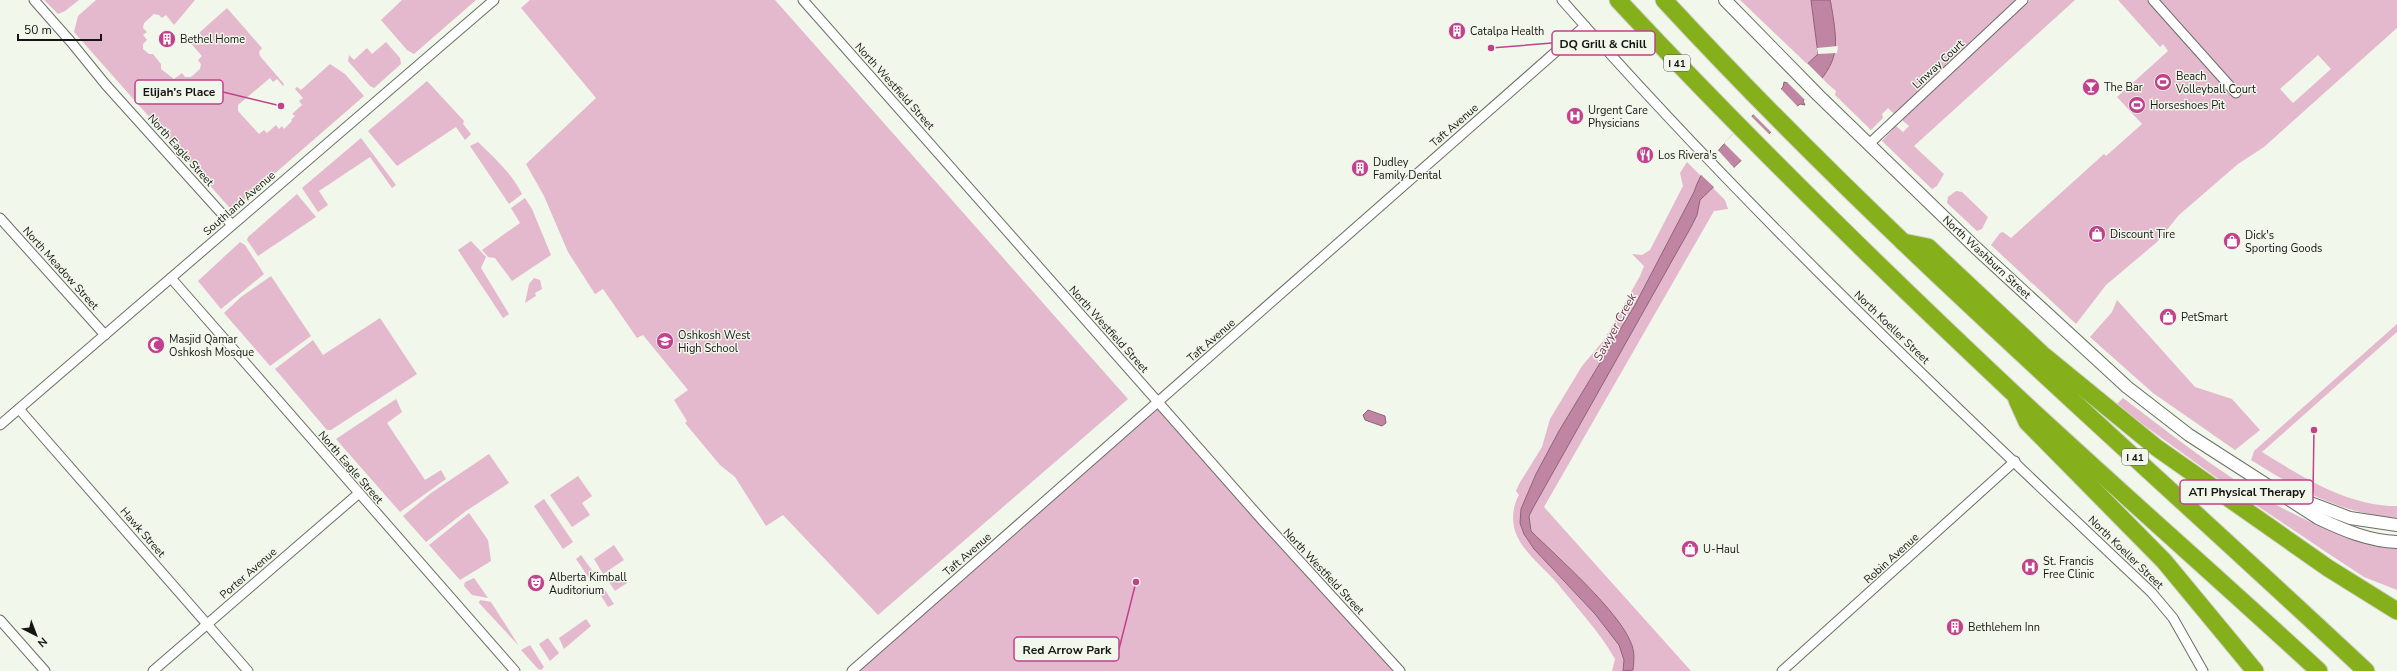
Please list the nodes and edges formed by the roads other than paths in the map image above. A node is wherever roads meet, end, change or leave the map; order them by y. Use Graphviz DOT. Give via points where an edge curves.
graph roads {
  1 [pos="34,0"];
  2 [pos="494,0"];
  3 [pos="803,0"];
  4 [pos="1562,0"];
  5 [pos="1618,0"];
  6 [pos="1664,0"];
  7 [pos="1725,0"];
  8 [pos="2023,0"];
  9 [pos="2153,0"];
  10 [pos="1585,26"];
  11 [pos="2236,93"];
  12 [pos="1868,144"];
  13 [pos="0,218"];
  14 [pos="232,225"];
  15 [pos="1903,242"];
  16 [pos="171,278"];
  17 [pos="104,335"];
  18 [pos="2015,394"];
  19 [pos="1158,402"];
  20 [pos="19,409"];
  21 [pos="0,425"];
  22 [pos="2015,461"];
  23 [pos="2271,487"];
  24 [pos="358,494"];
  25 [pos="2397,525"];
  26 [pos="2397,542"];
  27 [pos="2397,611"];
  28 [pos="0,620"];
  29 [pos="208,624"];
  30 [pos="45,671"];
  31 [pos="153,671"];
  32 [pos="248,671"];
  33 [pos="515,671"];
  34 [pos="852,671"];
  35 [pos="1400,671"];
  36 [pos="1782,671"];
  37 [pos="2203,671"];
  38 [pos="2255,671"];
  39 [pos="2318,671"];
  40 [pos="2366,671"];
  1 -- 14 [label="street, North Eagle Street" via="106,85"];
  2 -- 14 [label="street, Southland Avenue"];
  3 -- 19 [label="street, North Westfield Street"];
  4 -- 10 [label="street, North Koeller Street"];
  5 -- 18 [label="highway, I 41" via="1762,151"];
  6 -- 15 [label="highway, I 41" via="1760,101"];
  7 -- 12 [label="street, North Washburn Street"];
  8 -- 12 [label="street, Linway Court"];
  9 -- 11 [label="street"];
  10 -- 19 [label="street, Taft Avenue"];
  10 -- 22 [label="street, North Koeller Street" via="1729,182 1834,288"];
  12 -- 23 [label="street, North Washburn Street" via="1976,248 2128,387 2188,434"];
  13 -- 17 [label="street, North Meadow Street"];
  14 -- 16 [label="street, Southland Avenue"];
  15 -- 27 [label="highway" via="1928,248 2042,354 2158,448 2328,568"];
  15 -- 40 [label="highway, I 41"];
  16 -- 17 [label="street, Southland Avenue"];
  16 -- 24 [label="street, North Eagle Street"];
  17 -- 20 [label="street, Southland Avenue"];
  18 -- 38 [label="highway" via="2027,422 2164,561"];
  18 -- 39 [label="highway, I 41"];
  19 -- 34 [label="street, Taft Avenue"];
  19 -- 35 [label="street, North Westfield Street"];
  20 -- 21 [label="street, Southland Avenue"];
  20 -- 29 [label="street, Hawk Street"];
  22 -- 36 [label="street, Robin Avenue"];
  22 -- 37 [label="street, North Koeller Street" via="2163,605 2186,638"];
  23 -- 25 [label="street, North Washburn Street" via="2350,518"];
  23 -- 26 [label="street, North Washburn Street" via="2341,530"];
  24 -- 29 [label="street, Porter Avenue"];
  24 -- 33 [label="street, North Eagle Street"];
  28 -- 30 [label="street"];
  29 -- 31 [label="street, Porter Avenue"];
  29 -- 32 [label="street, Hawk Street"];
}
